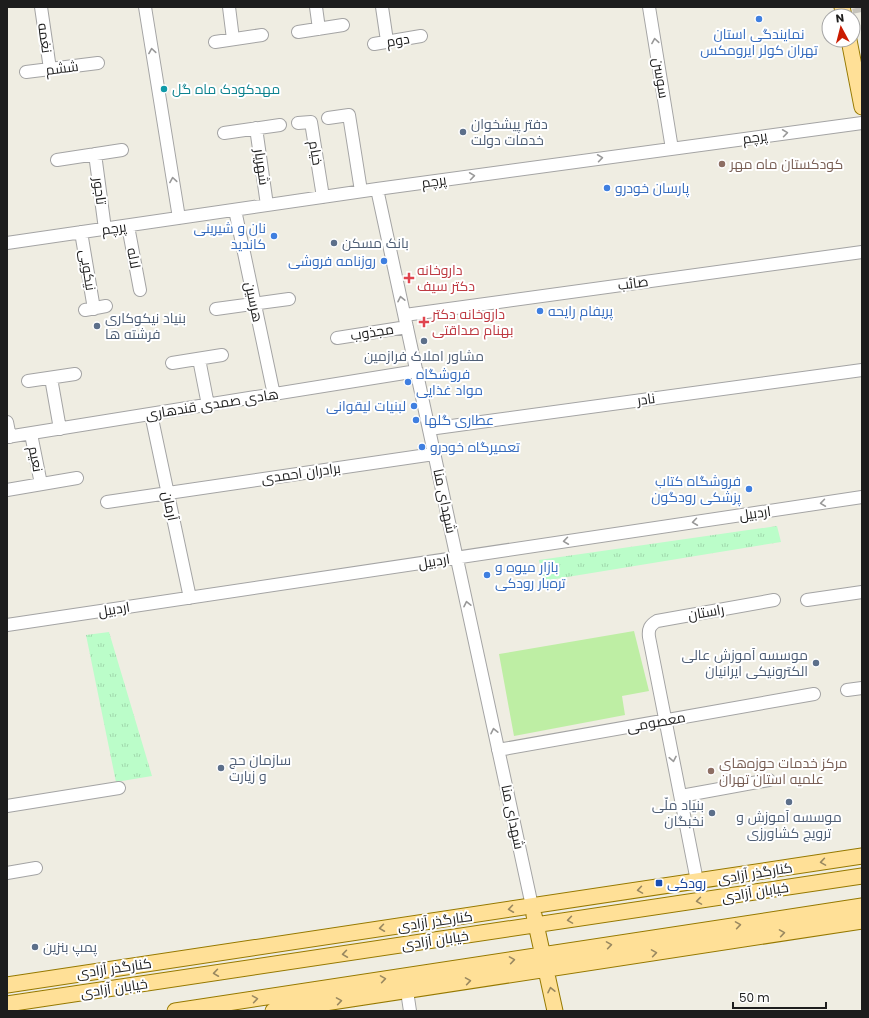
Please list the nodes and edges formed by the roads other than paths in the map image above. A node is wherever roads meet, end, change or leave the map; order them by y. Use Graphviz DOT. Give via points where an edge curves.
graph roads {
  1 [pos="41,7"];
  2 [pos="145,7"];
  3 [pos="229,7"];
  4 [pos="316,7"];
  5 [pos="382,7"];
  6 [pos="649,7"];
  7 [pos="343,25"];
  8 [pos="319,29"];
  9 [pos="298,32"];
  10 [pos="262,36"];
  11 [pos="421,36"];
  12 [pos="233,39"];
  13 [pos="387,41"];
  14 [pos="215,42"];
  15 [pos="374,44"];
  16 [pos="851,48"];
  17 [pos="98,63"];
  18 [pos="50,69"];
  19 [pos="26,72"];
  20 [pos="862,107"];
  21 [pos="328,118"];
  22 [pos="298,123"];
  23 [pos="862,123"];
  24 [pos="280,125"];
  25 [pos="256,128"];
  26 [pos="224,133"];
  27 [pos="672,149"];
  28 [pos="122,150"];
  29 [pos="95,154"];
  30 [pos="57,160"];
  31 [pos="377,189"];
  32 [pos="362,191"];
  33 [pos="323,197"];
  34 [pos="267,205"];
  35 [pos="235,210"];
  36 [pos="179,218"];
  37 [pos="128,226"];
  38 [pos="105,229"];
  39 [pos="81,232"];
  40 [pos="7,243"];
  41 [pos="862,252"];
  42 [pos="140,290"];
  43 [pos="289,298"];
  44 [pos="254,303"];
  45 [pos="95,308"];
  46 [pos="216,309"];
  47 [pos="405,315"];
  48 [pos="407,327"];
  49 [pos="337,338"];
  50 [pos="222,355"];
  51 [pos="199,359"];
  52 [pos="172,363"];
  53 [pos="862,370"];
  54 [pos="417,371"];
  55 [pos="76,374"];
  56 [pos="51,378"];
  57 [pos="28,381"];
  58 [pos="274,395"];
  59 [pos="208,405"];
  60 [pos="151,414"];
  61 [pos="7,422"];
  62 [pos="60,429"];
  63 [pos="429,429"];
  64 [pos="31,434"];
  65 [pos="9,437"];
  66 [pos="434,454"];
  67 [pos="77,478"];
  68 [pos="41,484"];
  69 [pos="7,490"];
  70 [pos="168,493"];
  71 [pos="862,497"];
  72 [pos="107,502"];
  73 [pos="457,557"];
  74 [pos="862,592"];
  75 [pos="190,598"];
  76 [pos="774,600"];
  77 [pos="807,600"];
  78 [pos="7,625"];
  79 [pos="862,688"];
  80 [pos="847,690"];
  81 [pos="814,694"];
  82 [pos="665,721"];
  83 [pos="498,750"];
  84 [pos="769,780"];
  85 [pos="119,788"];
  86 [pos="680,796"];
  87 [pos="7,806"];
  88 [pos="862,856"];
  89 [pos="36,868"];
  90 [pos="7,873"];
  91 [pos="862,876"];
  92 [pos="697,881"];
  93 [pos="532,906"];
  94 [pos="862,906"];
  95 [pos="862,921"];
  96 [pos="536,925"];
  97 [pos="545,962"];
  98 [pos="7,984"];
  99 [pos="407,991"];
  100 [pos="7,1004"];
  101 [pos="175,1011"];
  102 [pos="273,1011"];
  103 [pos="410,1011"];
  104 [pos="555,1011"];
  1 -- 18 [label="street, نغمه"];
  36 -- 2 [label="street, one-way"];
  3 -- 12 [label="street"];
  4 -- 8 [label="street"];
  5 -- 13 [label="street"];
  27 -- 6 [label="street, سوسن, one-way"];
  7 -- 8 [label="street"];
  8 -- 9 [label="street"];
  10 -- 12 [label="street"];
  11 -- 13 [label="street, دوم"];
  12 -- 14 [label="street"];
  13 -- 15 [label="street, دوم"];
  16 -- 20 [label="main road"];
  17 -- 18 [label="street, ششم"];
  18 -- 19 [label="street, ششم"];
  21 -- 32 [label="street" via="349,115"];
  22 -- 33 [label="street, خیام" via="311,122"];
  27 -- 23 [label="street, پرچم, one-way"];
  24 -- 25 [label="street"];
  25 -- 26 [label="street"];
  25 -- 34 [label="street, شهریار"];
  31 -- 27 [label="street, پرچم, one-way"];
  28 -- 29 [label="street"];
  29 -- 30 [label="street"];
  29 -- 38 [label="street, تاجور"];
  31 -- 32 [label="street, پرچم"];
  47 -- 31 [label="street, شهدای منا, one-way"];
  32 -- 33 [label="street, پرچم"];
  33 -- 34 [label="street, پرچم"];
  34 -- 35 [label="street, پرچم"];
  35 -- 36 [label="street, پرچم"];
  35 -- 44 [label="street, هرسین"];
  36 -- 37 [label="street, پرچم"];
  37 -- 38 [label="street, پرچم"];
  37 -- 42 [label="street, لاله"];
  38 -- 39 [label="street, پرچم"];
  39 -- 40 [label="street, پرچم"];
  39 -- 45 [label="street, نیکویی"];
  41 -- 47 [label="street, صائب"];
  43 -- 44 [label="street"];
  44 -- 46 [label="street"];
  44 -- 58 [label="street, هرسین"];
  47 -- 48 [label="street, شهدای منا"];
  48 -- 49 [label="street, مجذوب"];
  48 -- 54 [label="street, شهدای منا"];
  50 -- 51 [label="street"];
  51 -- 52 [label="street"];
  51 -- 59 [label="street"];
  53 -- 63 [label="street, نادر"];
  54 -- 58 [label="street, هادی صمدی قندهاری"];
  54 -- 63 [label="street, شهدای منا"];
  55 -- 56 [label="street"];
  56 -- 57 [label="street"];
  56 -- 62 [label="street"];
  58 -- 59 [label="street, هادی صمدی قندهاری"];
  59 -- 60 [label="street, هادی صمدی قندهاری"];
  60 -- 62 [label="street, هادی صمدی قندهاری"];
  60 -- 70 [label="street, آرمان"];
  61 -- 65 [label="street"];
  62 -- 64 [label="street, هادی صمدی قندهاری"];
  63 -- 66 [label="street, شهدای منا"];
  64 -- 65 [label="street, هادی صمدی قندهاری"];
  64 -- 68 [label="street, نعیم"];
  66 -- 70 [label="street, برادران احمدی"];
  66 -- 73 [label="street, شهدای منا"];
  67 -- 68 [label="street"];
  68 -- 69 [label="street"];
  70 -- 72 [label="street, برادران احمدی"];
  70 -- 75 [label="street, آرمان"];
  71 -- 73 [label="street, اردبیل, one-way"];
  73 -- 75 [label="street, اردبیل"];
  83 -- 73 [label="street, شهدای منا, one-way"];
  74 -- 77 [label="street"];
  75 -- 78 [label="street, اردبیل"];
  76 -- 82 [label="street, راستان" via="652,624 649,628 649,637"];
  79 -- 80 [label="street"];
  81 -- 82 [label="street, معصومی"];
  82 -- 83 [label="street, معصومی"];
  82 -- 86 [label="street, one-way"];
  83 -- 93 [label="street, شهدای منا"];
  84 -- 86 [label="street"];
  85 -- 87 [label="street"];
  86 -- 92 [label="street"];
  88 -- 92 [label="main road, کنارگذر آزادی, one-way"];
  89 -- 90 [label="street"];
  91 -- 96 [label="main road, خیابان آزادی, one-way"];
  92 -- 93 [label="main road, کنارگذر آزادی, one-way"];
  93 -- 96 [label="main road"];
  93 -- 98 [label="main road, کنارگذر آزادی, one-way"];
  97 -- 94 [label="main road, one-way"];
  97 -- 95 [label="main road, one-way"];
  96 -- 97 [label="main road"];
  96 -- 100 [label="main road, خیابان آزادی, one-way"];
  99 -- 97 [label="main road, one-way"];
  101 -- 97 [label="main road, one-way"];
  104 -- 97 [label="main road, one-way"];
  102 -- 99 [label="main road, one-way"];
  99 -- 103 [label="street"];
}
